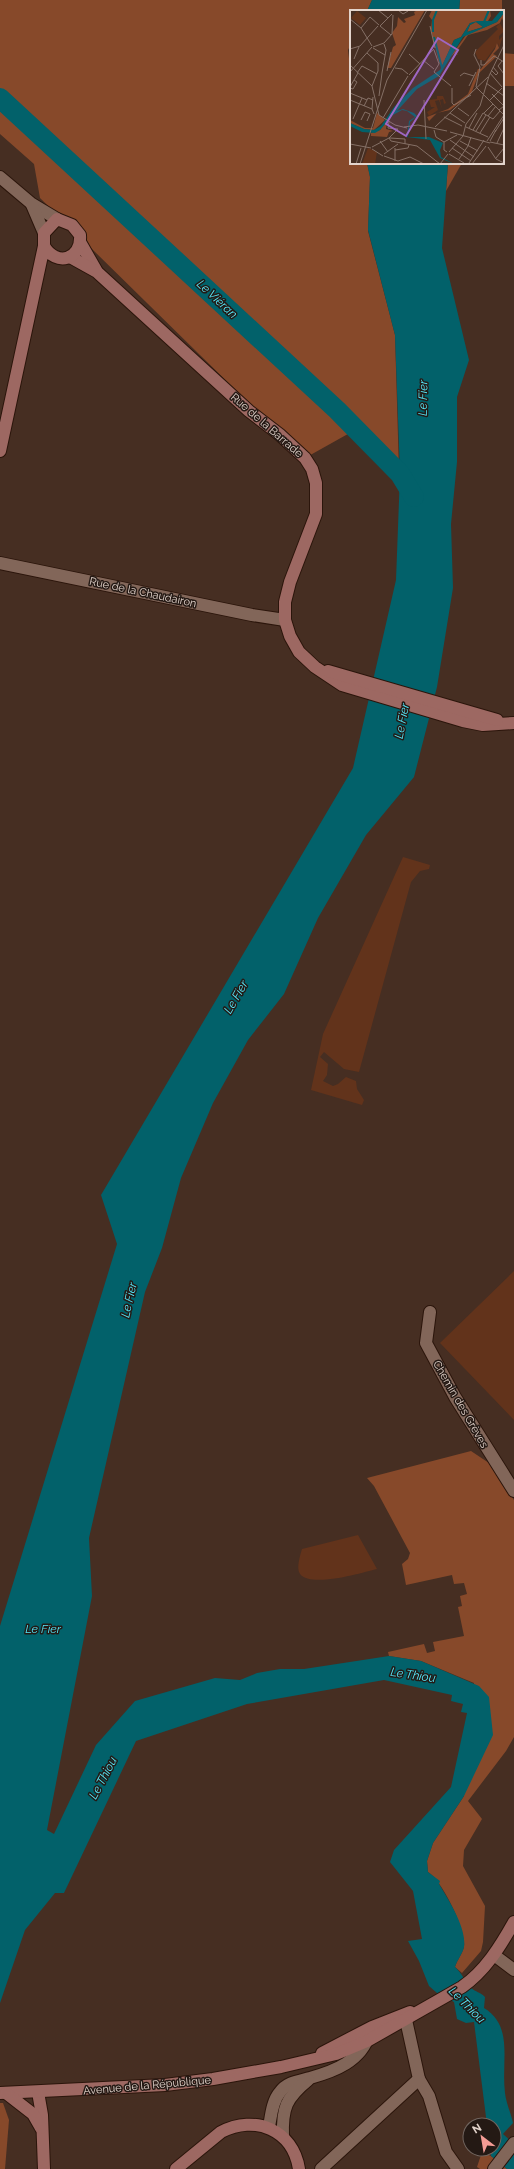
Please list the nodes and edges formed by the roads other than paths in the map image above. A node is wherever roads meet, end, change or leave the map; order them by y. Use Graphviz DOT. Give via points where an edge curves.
graph roads {
  1 [pos="0,177"];
  2 [pos="32,204"];
  3 [pos="57,219"];
  4 [pos="44,233"];
  5 [pos="80,242"];
  6 [pos="44,246"];
  7 [pos="65,258"];
  8 [pos="97,272"];
  9 [pos="37,278"];
  10 [pos="0,451"];
  11 [pos="0,563"];
  12 [pos="286,620"];
  13 [pos="512,723"];
  14 [pos="430,1312"];
  15 [pos="514,1491"];
  16 [pos="514,1922"];
  17 [pos="494,1955"];
  18 [pos="514,1970"];
  19 [pos="423,2009"];
  20 [pos="406,2020"];
  21 [pos="372,2027"];
  22 [pos="368,2041"];
  23 [pos="315,2057"];
  24 [pos="311,2078"];
  25 [pos="419,2078"];
  26 [pos="38,2092"];
  27 [pos="3,2093"];
  28 [pos="269,2127"];
  29 [pos="43,2133"];
  30 [pos="283,2136"];
  31 [pos="514,2144"];
  32 [pos="44,2169"];
  33 [pos="176,2169"];
  34 [pos="299,2169"];
  35 [pos="321,2169"];
  36 [pos="458,2169"];
  37 [pos="494,2169"];
  1 -- 2 [label="street"];
  2 -- 3 [label="street"];
  2 -- 4 [label="street"];
  3 -- 4 [label="street"];
  3 -- 5 [label="street" via="72,224 77,229"];
  4 -- 6 [label="street"];
  5 -- 7 [label="street" via="75,253"];
  5 -- 8 [label="street, Rue de la Barrade"];
  6 -- 7 [label="street" via="52,256"];
  6 -- 9 [label="street"];
  7 -- 8 [label="street, Rue de la Barrade"];
  7 -- 9 [label="street"];
  8 -- 12 [label="street, Rue de la Barrade" via="249,411 279,434 305,458 312,470 316,483 316,514 290,582 285,602"];
  9 -- 10 [label="street"];
  11 -- 12 [label="street, Rue de la Chaudairon"];
  12 -- 13 [label="street, Rue de la Barrade" via="290,636 299,652 315,667 364,687 464,716"];
  14 -- 15 [label="street, Chemin des Grèves" via="426,1343 455,1397"];
  16 -- 17 [label="street"];
  17 -- 18 [label="street"];
  17 -- 19 [label="street, Avenue de la République" via="468,1983"];
  19 -- 20 [label="street, Avenue de la République"];
  19 -- 21 [label="street, Avenue de la République" via="405,2012"];
  20 -- 22 [label="street, Avenue de la République"];
  20 -- 25 [label="street"];
  21 -- 22 [label="street"];
  21 -- 23 [label="street, Avenue de la République"];
  22 -- 23 [label="street, Avenue de la République" via="336,2054"];
  22 -- 24 [label="street" via="359,2055 350,2062"];
  23 -- 26 [label="street, Avenue de la République" via="281,2067 192,2082"];
  24 -- 28 [label="street" via="294,2082 279,2093"];
  24 -- 30 [label="street" via="293,2092 287,2102 282,2121"];
  25 -- 35 [label="street"];
  25 -- 36 [label="street" via="430,2096 444,2146"];
  26 -- 27 [label="street, Avenue de la République"];
  26 -- 29 [label="street"];
  27 -- 29 [label="street" via="32,2114"];
  28 -- 30 [label="street"];
  28 -- 33 [label="street" via="247,2124 229,2128"];
  29 -- 32 [label="street"];
  30 -- 34 [label="street" via="294,2152"];
  31 -- 37 [label="street"];
}
